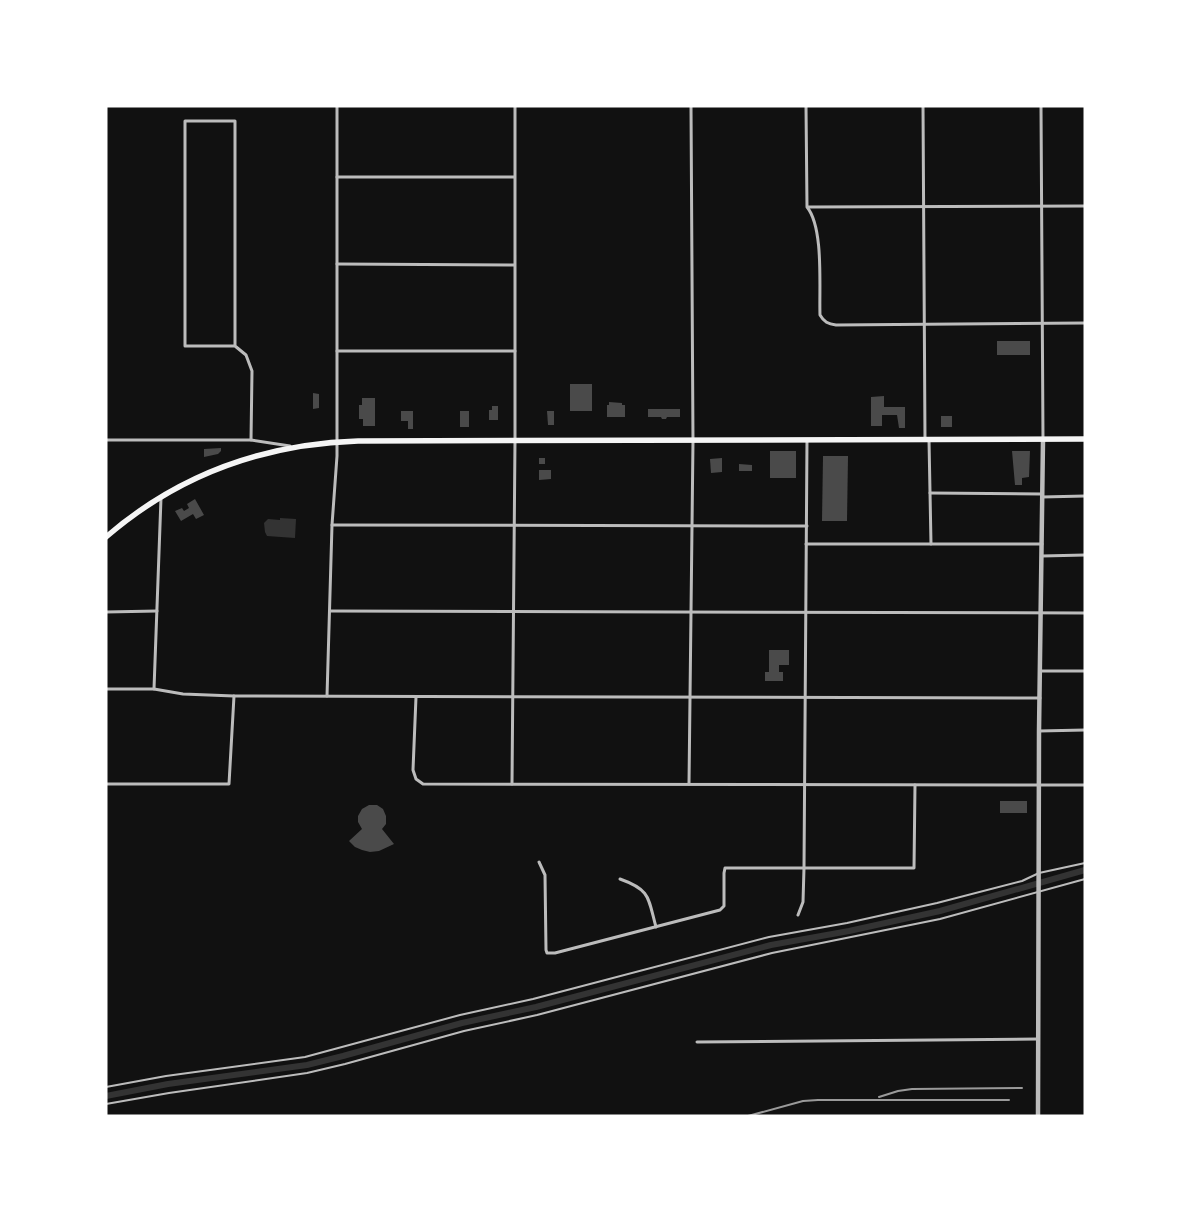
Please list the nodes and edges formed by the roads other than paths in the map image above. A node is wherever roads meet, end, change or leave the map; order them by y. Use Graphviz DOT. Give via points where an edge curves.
graph roads {
  1 [pos="337,106"];
  2 [pos="515,106"];
  3 [pos="691,106"];
  4 [pos="806,106"];
  5 [pos="923,106"];
  6 [pos="1041,106"];
  7 [pos="514,177"];
  8 [pos="337,178"];
  9 [pos="1085,206"];
  10 [pos="807,207"];
  11 [pos="1043,207"];
  12 [pos="924,208"];
  13 [pos="337,264"];
  14 [pos="514,265"];
  15 [pos="1043,323"];
  16 [pos="1085,323"];
  17 [pos="925,324"];
  18 [pos="235,346"];
  19 [pos="337,350"];
  20 [pos="515,351"];
  21 [pos="1085,439"];
  22 [pos="106,440"];
  23 [pos="251,440"];
  24 [pos="807,440"];
  25 [pos="927,440"];
  26 [pos="1043,440"];
  27 [pos="515,441"];
  28 [pos="693,441"];
  29 [pos="337,442"];
  30 [pos="293,446"];
  31 [pos="930,493"];
  32 [pos="1042,495"];
  33 [pos="1085,496"];
  34 [pos="161,497"];
  35 [pos="332,525"];
  36 [pos="514,525"];
  37 [pos="692,526"];
  38 [pos="807,526"];
  39 [pos="106,537"];
  40 [pos="806,544"];
  41 [pos="931,544"];
  42 [pos="1042,544"];
  43 [pos="1085,555"];
  44 [pos="1042,556"];
  45 [pos="157,611"];
  46 [pos="330,611"];
  47 [pos="513,611"];
  48 [pos="691,611"];
  49 [pos="106,612"];
  50 [pos="806,612"];
  51 [pos="1041,612"];
  52 [pos="1085,612"];
  53 [pos="1040,671"];
  54 [pos="1085,671"];
  55 [pos="106,689"];
  56 [pos="154,689"];
  57 [pos="234,696"];
  58 [pos="327,696"];
  59 [pos="416,697"];
  60 [pos="513,697"];
  61 [pos="690,697"];
  62 [pos="806,698"];
  63 [pos="1040,698"];
  64 [pos="1085,730"];
  65 [pos="1039,731"];
  66 [pos="106,784"];
  67 [pos="512,784"];
  68 [pos="689,784"];
  69 [pos="805,784"];
  70 [pos="915,785"];
  71 [pos="1039,785"];
  72 [pos="1085,785"];
  73 [pos="538,862"];
  74 [pos="1085,863"];
  75 [pos="804,868"];
  76 [pos="1039,875"];
  77 [pos="620,879"];
  78 [pos="1085,879"];
  79 [pos="1039,889"];
  80 [pos="798,915"];
  81 [pos="656,928"];
  82 [pos="1038,1039"];
  83 [pos="698,1042"];
  84 [pos="106,1087"];
  85 [pos="106,1104"];
  86 [pos="1038,1116"];
  1 -- 8 [label="street"];
  2 -- 7 [label="street"];
  3 -- 28 [label="street"];
  4 -- 10 [label="street"];
  5 -- 12 [label="street"];
  6 -- 11 [label="street"];
  7 -- 8 [label="street"];
  7 -- 14 [label="street"];
  8 -- 13 [label="street"];
  9 -- 11 [label="street"];
  10 -- 12 [label="street"];
  10 -- 17 [label="street" via="813,214 819,242 820,314 823,321 836,325"];
  11 -- 12 [label="street"];
  11 -- 15 [label="street"];
  12 -- 17 [label="street"];
  13 -- 14 [label="street"];
  13 -- 19 [label="street"];
  14 -- 20 [label="street"];
  15 -- 16 [label="street"];
  15 -- 17 [label="street"];
  15 -- 26 [label="street"];
  17 -- 25 [label="street"];
  18 -- 18 [label="street" via="185,346 185,121 235,121"];
  18 -- 23 [label="street" via="246,355 252,371"];
  19 -- 20 [label="street"];
  19 -- 29 [label="street"];
  20 -- 27 [label="street"];
  21 -- 26 [label="main road"];
  22 -- 23 [label="street"];
  23 -- 30 [label="street"];
  24 -- 25 [label="main road"];
  24 -- 28 [label="main road"];
  24 -- 38 [label="street"];
  25 -- 26 [label="main road"];
  25 -- 31 [label="street"];
  26 -- 32 [label="street"];
  27 -- 28 [label="main road"];
  27 -- 29 [label="main road"];
  27 -- 36 [label="street"];
  28 -- 37 [label="street"];
  29 -- 30 [label="main road"];
  29 -- 35 [label="street"];
  30 -- 34 [label="main road" via="219,467"];
  31 -- 32 [label="street"];
  31 -- 41 [label="street"];
  32 -- 33 [label="street"];
  32 -- 42 [label="street"];
  34 -- 39 [label="main road"];
  34 -- 45 [label="street"];
  35 -- 36 [label="street"];
  35 -- 46 [label="street"];
  36 -- 37 [label="street"];
  36 -- 47 [label="street"];
  37 -- 38 [label="street"];
  37 -- 48 [label="street"];
  38 -- 40 [label="street"];
  40 -- 41 [label="street"];
  40 -- 50 [label="street"];
  41 -- 42 [label="street"];
  42 -- 44 [label="street"];
  43 -- 44 [label="street"];
  44 -- 51 [label="street"];
  45 -- 49 [label="street"];
  45 -- 56 [label="street"];
  46 -- 47 [label="street"];
  46 -- 58 [label="street"];
  47 -- 48 [label="street"];
  47 -- 60 [label="street"];
  48 -- 50 [label="street"];
  48 -- 61 [label="street"];
  50 -- 51 [label="street"];
  50 -- 62 [label="street"];
  51 -- 52 [label="street"];
  51 -- 53 [label="street"];
  53 -- 54 [label="street"];
  53 -- 63 [label="street"];
  55 -- 56 [label="street"];
  56 -- 57 [label="street"];
  57 -- 58 [label="street"];
  57 -- 66 [label="street" via="229,784"];
  58 -- 59 [label="street"];
  59 -- 60 [label="street"];
  59 -- 67 [label="street" via="413,770 416,778 423,784"];
  60 -- 61 [label="street"];
  60 -- 67 [label="street"];
  61 -- 62 [label="street"];
  61 -- 68 [label="street"];
  62 -- 63 [label="street"];
  62 -- 69 [label="street"];
  63 -- 65 [label="street"];
  64 -- 65 [label="street"];
  65 -- 71 [label="street"];
  67 -- 68 [label="street"];
  68 -- 69 [label="street"];
  69 -- 70 [label="street"];
  69 -- 75 [label="street"];
  70 -- 71 [label="street"];
  70 -- 75 [label="street" via="914,868"];
  71 -- 72 [label="street"];
  71 -- 76 [label="street"];
  73 -- 81 [label="street" via="545,875 547,953"];
  74 -- 76 [label="lane"];
  75 -- 80 [label="street" via="803,902"];
  75 -- 81 [label="street" via="725,868 722,908"];
  76 -- 79 [label="street"];
  76 -- 84 [label="lane" via="937,903 768,937 305,1057"];
  77 -- 81 [label="street" via="645,892"];
  78 -- 79 [label="lane"];
  79 -- 82 [label="street"];
  79 -- 85 [label="lane" via="940,919 772,953 308,1073"];
  82 -- 83 [label="street"];
  82 -- 86 [label="street"];
}
